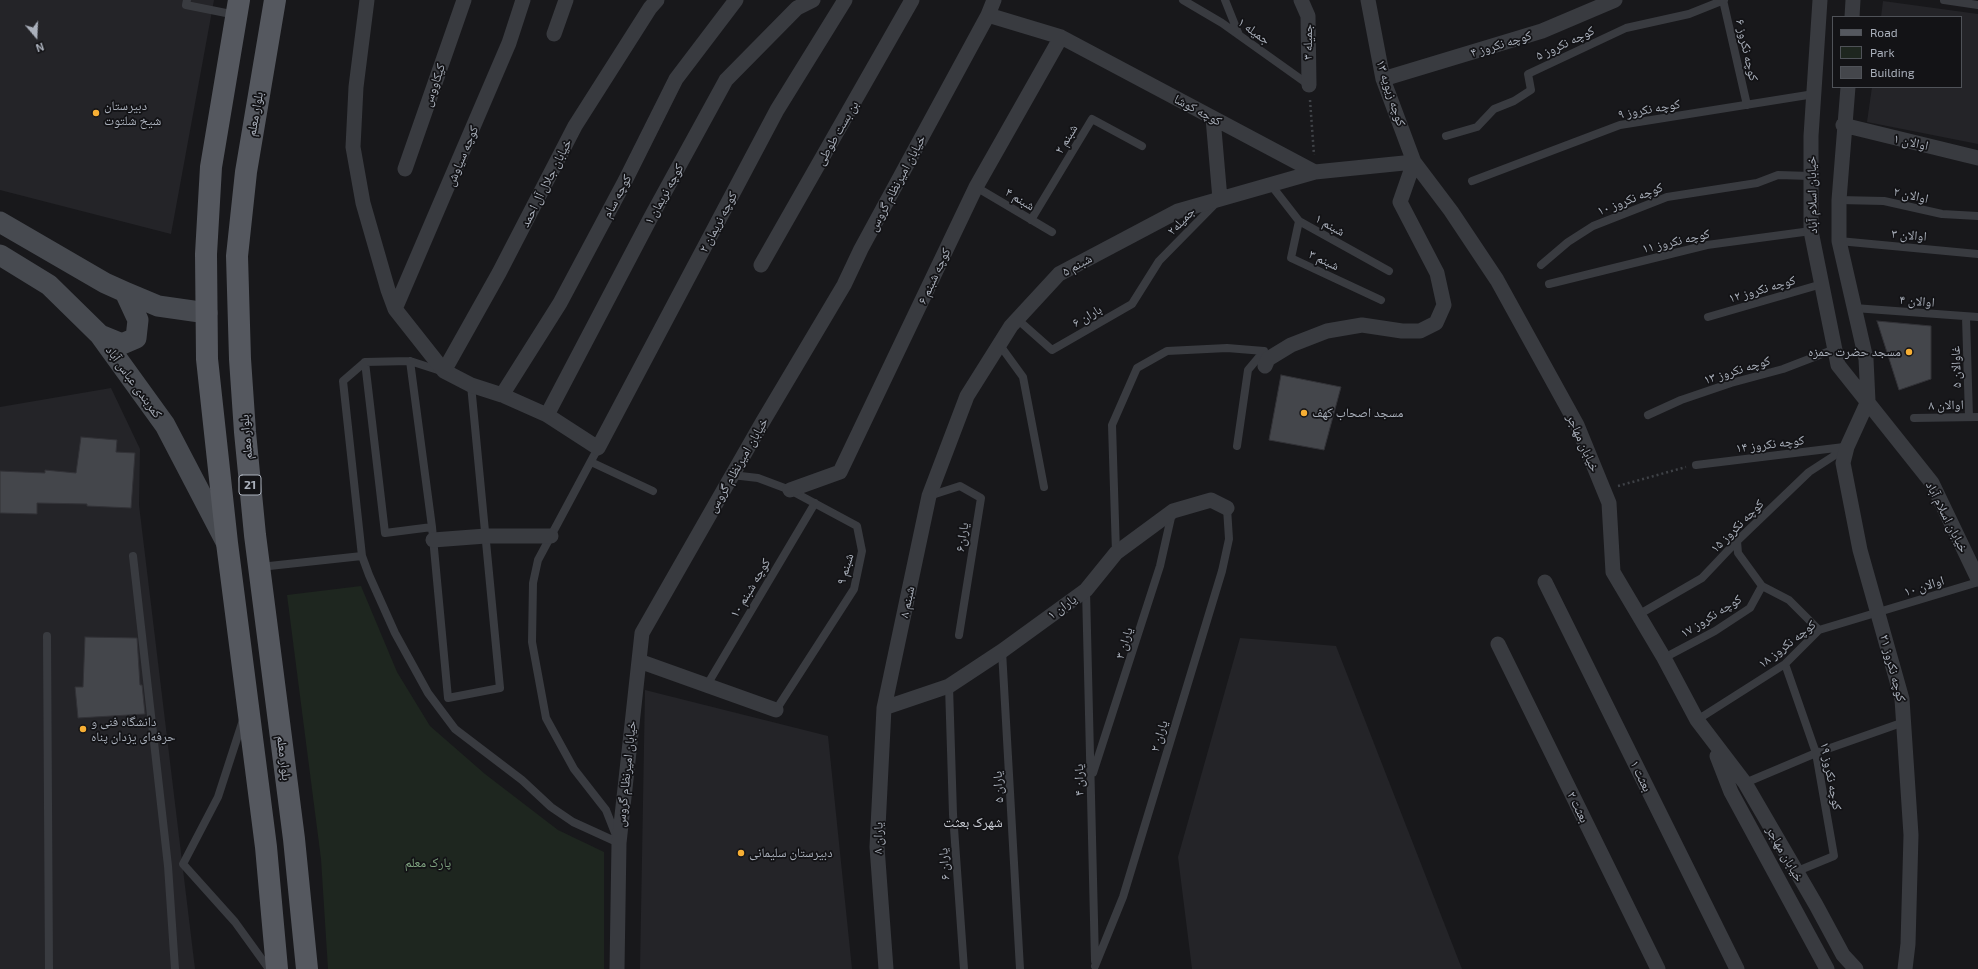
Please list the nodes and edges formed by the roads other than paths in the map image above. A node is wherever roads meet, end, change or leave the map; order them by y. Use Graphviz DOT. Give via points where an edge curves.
graph roads {
  1 [pos="187,0"];
  2 [pos="275,0"];
  3 [pos="367,0"];
  4 [pos="464,0"];
  5 [pos="522,0"];
  6 [pos="566,0"];
  7 [pos="736,0"];
  8 [pos="813,0"];
  9 [pos="845,0"];
  10 [pos="912,0"];
  11 [pos="994,0"];
  12 [pos="1183,0"];
  13 [pos="1225,0"];
  14 [pos="1301,0"];
  15 [pos="1368,0"];
  16 [pos="1615,0"];
  17 [pos="1723,0"];
  18 [pos="1820,0"];
  19 [pos="1853,0"];
  20 [pos="1944,0"];
  21 [pos="653,3"];
  22 [pos="1978,5"];
  23 [pos="238,8"];
  24 [pos="988,15"];
  25 [pos="1852,16"];
  26 [pos="554,34"];
  27 [pos="1239,35"];
  28 [pos="1061,37"];
  29 [pos="1383,79"];
  30 [pos="1309,85"];
  31 [pos="1848,88"];
  32 [pos="1814,94"];
  33 [pos="1747,105"];
  34 [pos="1213,118"];
  35 [pos="1843,125"];
  36 [pos="1446,136"];
  37 [pos="1142,146"];
  38 [pos="1978,158"];
  39 [pos="1414,162"];
  40 [pos="405,169"];
  41 [pos="1315,172"];
  42 [pos="1811,176"];
  43 [pos="1472,181"];
  44 [pos="1271,185"];
  45 [pos="976,187"];
  46 [pos="1220,199"];
  47 [pos="1839,200"];
  48 [pos="1978,216"];
  49 [pos="1031,220"];
  50 [pos="0,222"];
  51 [pos="1299,222"];
  52 [pos="1811,231"];
  53 [pos="1052,232"];
  54 [pos="1839,241"];
  55 [pos="1978,254"];
  56 [pos="0,256"];
  57 [pos="1159,261"];
  58 [pos="1541,265"];
  59 [pos="761,266"];
  60 [pos="1389,271"];
  61 [pos="1548,284"];
  62 [pos="1822,284"];
  63 [pos="125,292"];
  64 [pos="1381,300"];
  65 [pos="1854,308"];
  66 [pos="396,309"];
  67 [pos="207,313"];
  68 [pos="1708,317"];
  69 [pos="1966,317"];
  70 [pos="1978,317"];
  71 [pos="1018,319"];
  72 [pos="100,336"];
  73 [pos="999,344"];
  74 [pos="1834,348"];
  75 [pos="410,361"];
  76 [pos="364,362"];
  77 [pos="1265,366"];
  78 [pos="444,372"];
  79 [pos="471,385"];
  80 [pos="502,395"];
  81 [pos="1868,401"];
  82 [pos="547,415"];
  83 [pos="1648,415"];
  84 [pos="1969,416"];
  85 [pos="1978,416"];
  86 [pos="1914,418"];
  87 [pos="1237,446"];
  88 [pos="1847,447"];
  89 [pos="598,448"];
  90 [pos="591,462"];
  91 [pos="1696,465"];
  92 [pos="732,475"];
  93 [pos="1044,487"];
  94 [pos="790,490"];
  95 [pos="653,491"];
  96 [pos="929,496"];
  97 [pos="814,503"];
  98 [pos="1227,508"];
  99 [pos="1173,511"];
  100 [pos="433,534"];
  101 [pos="486,536"];
  102 [pos="551,536"];
  103 [pos="1737,541"];
  104 [pos="227,543"];
  105 [pos="1116,553"];
  106 [pos="133,556"];
  107 [pos="362,556"];
  108 [pos="259,567"];
  109 [pos="1978,578"];
  110 [pos="1545,582"];
  111 [pos="1978,582"];
  112 [pos="1762,586"];
  113 [pos="1086,590"];
  114 [pos="1878,612"];
  115 [pos="1638,615"];
  116 [pos="1819,630"];
  117 [pos="959,635"];
  118 [pos="47,636"];
  119 [pos="1498,644"];
  120 [pos="1002,651"];
  121 [pos="1664,658"];
  122 [pos="639,661"];
  123 [pos="1785,664"];
  124 [pos="707,685"];
  125 [pos="949,686"];
  126 [pos="248,704"];
  127 [pos="884,708"];
  128 [pos="776,710"];
  129 [pos="1697,720"];
  130 [pos="1904,722"];
  131 [pos="1711,740"];
  132 [pos="1816,753"];
  133 [pos="1091,780"];
  134 [pos="1744,783"];
  135 [pos="619,843"];
  136 [pos="183,864"];
  137 [pos="168,866"];
  138 [pos="1795,872"];
  139 [pos="1096,968"];
  140 [pos="49,969"];
  141 [pos="175,969"];
  142 [pos="269,969"];
  143 [pos="277,969"];
  144 [pos="307,969"];
  145 [pos="617,969"];
  146 [pos="886,969"];
  147 [pos="964,969"];
  148 [pos="1020,969"];
  149 [pos="1658,969"];
  150 [pos="1737,969"];
  151 [pos="1827,969"];
  152 [pos="1856,969"];
  153 [pos="1904,969"];
  1 -- 23 [label="lane" via="186,5"];
  2 -- 108 [label="main road, بلوار معلم / 21" via="246,172 237,256 245,432"];
  3 -- 66 [label="street" via="356,87 353,147 363,203"];
  4 -- 40 [label="street, کیکاووس"];
  5 -- 66 [label="street, کوچه سیاوش" via="506,50"];
  6 -- 26 [label="street"];
  7 -- 80 [label="street, کوچه سام" via="676,79 560,303"];
  8 -- 82 [label="street, کوچه نریمان ۱" via="797,8 726,80"];
  9 -- 89 [label="street, کوچه نریمان ۲" via="777,110"];
  10 -- 59 [label="street, بن بست طوطی"];
  11 -- 24 [label="street, خیابان امیرنظام گروس"];
  12 -- 27 [label="lane, جمیله ۱"];
  13 -- 27 [label="lane"];
  14 -- 30 [label="street, جمیله ۳" via="1308,16"];
  15 -- 29 [label="street, کوچه زیویه ۱۳"];
  16 -- 29 [label="street, کوچه نکروز ۴" via="1542,31"];
  17 -- 33 [label="lane, کوچه نکروز ۶"];
  17 -- 36 [label="lane, کوچه نکروز ۵" via="1689,14 1626,28 1528,74 1531,90 1514,102 1494,109 1477,128"];
  18 -- 32 [label="street, خیابان اسلام آباد"];
  19 -- 25 [label="street"];
  20 -- 22 [label="lane"];
  21 -- 78 [label="street, خیابان جلال آل احمد" via="576,126"];
  23 -- 67 [label="main road, 21" via="211,168 206,254"];
  24 -- 28 [label="street, کوچه کوشا"];
  24 -- 92 [label="street, خیابان امیرنظام گروس" via="844,285"];
  27 -- 30 [label="lane, جمیله ۱"];
  28 -- 34 [label="street, کوچه کوشا"];
  28 -- 45 [label="street, کوچه شبنم ۶"];
  29 -- 39 [label="street, کوچه زیویه ۱۳"];
  31 -- 35 [label="street, خیابان اسلام آباد"];
  32 -- 33 [label="lane, کوچه نکروز ۹"];
  32 -- 42 [label="street, خیابان اسلام آباد"];
  33 -- 43 [label="lane, کوچه نکروز ۹" via="1620,125"];
  34 -- 41 [label="street, کوچه کوشا"];
  34 -- 46 [label="street"];
  35 -- 38 [label="street, اوالان ۱"];
  35 -- 47 [label="street, خیابان اسلام آباد"];
  37 -- 49 [label="lane, شبنم ۲" via="1092,119"];
  39 -- 41 [label="street"];
  39 -- 77 [label="street" via="1400,202 1437,273 1444,305 1436,323 1420,331 1362,325 1327,331 1291,345 1268,358"];
  39 -- 115 [label="street, خیابان مهاجر" via="1451,211 1497,280 1577,425 1609,503 1613,572"];
  41 -- 44 [label="street, شبنم ۵"];
  42 -- 52 [label="street, خیابان اسلام آباد"];
  42 -- 58 [label="lane, کوچه نکروز ۱۰" via="1778,175 1757,183 1667,197 1593,226 1568,242"];
  44 -- 46 [label="street, شبنم ۵"];
  44 -- 51 [label="lane, شبنم ۱"];
  45 -- 49 [label="lane, شبنم ۴"];
  45 -- 94 [label="street, کوچه شبنم ۶" via="840,472"];
  46 -- 57 [label="lane, جمیله۲"];
  46 -- 71 [label="street, شبنم ۵" via="1178,211 1059,274"];
  47 -- 48 [label="lane, اوالان ۲" via="1884,201 1942,214"];
  47 -- 54 [label="street, خیابان اسلام آباد"];
  49 -- 53 [label="lane, شبنم ۴"];
  50 -- 63 [label="main road"];
  51 -- 60 [label="lane, شبنم ۱"];
  51 -- 64 [label="lane, شبنم ۳" via="1291,258"];
  52 -- 61 [label="lane, کوچه نکروز ۱۱" via="1707,245"];
  52 -- 62 [label="street, خیابان اسلام آباد"];
  54 -- 55 [label="lane, اوالان ۳"];
  54 -- 65 [label="street, خیابان اسلام آباد"];
  56 -- 72 [label="main road, کمربندی عباس آباد" via="49,285"];
  57 -- 71 [label="lane, باران ۶" via="1132,304 1052,350"];
  62 -- 68 [label="lane, کوچه نکروز ۱۲"];
  62 -- 74 [label="street, خیابان اسلام آباد"];
  63 -- 67 [label="main road" via="158,306"];
  63 -- 72 [label="main road" via="138,320 136,338 122,344"];
  65 -- 69 [label="lane, اوالان ۴"];
  65 -- 81 [label="street, خیابان اسلام آباد" via="1866,359"];
  66 -- 78 [label="street"];
  67 -- 104 [label="main road, 21" via="207,359"];
  69 -- 70 [label="lane, اوالان ۴"];
  69 -- 84 [label="lane, غاوالان ۵"];
  71 -- 73 [label="street, شبنم ۵"];
  72 -- 104 [label="main road, کمربندی عباس آباد" via="165,425"];
  73 -- 93 [label="lane" via="1022,377"];
  73 -- 96 [label="street, شبنم ۵" via="967,396"];
  74 -- 81 [label="street, خیابان اسلام آباد" via="1838,365"];
  74 -- 83 [label="lane, کوچه نکروز ۱۳" via="1784,369 1681,400"];
  75 -- 76 [label="lane"];
  75 -- 78 [label="lane"];
  75 -- 100 [label="lane"];
  76 -- 100 [label="lane" via="385,533"];
  76 -- 107 [label="lane" via="343,381"];
  78 -- 79 [label="street"];
  79 -- 80 [label="street"];
  79 -- 101 [label="lane"];
  80 -- 82 [label="street"];
  81 -- 88 [label="street, کوچه نکروز ۲۱"];
  81 -- 109 [label="street, خیابان اسلام آباد" via="1932,483"];
  82 -- 89 [label="street"];
  84 -- 85 [label="lane, اوالان ۸"];
  84 -- 86 [label="lane, اوالان ۸"];
  87 -- 105 [label="lane" via="1248,370 1264,351 1227,348 1166,351 1137,368 1112,425"];
  88 -- 91 [label="lane, کوچه نکروز ۱۴"];
  88 -- 103 [label="lane, کوچه نکروز ۱۵" via="1808,472"];
  88 -- 114 [label="street, کوچه نکروز ۲۱" via="1843,463 1860,550"];
  89 -- 90 [label="lane"];
  90 -- 95 [label="lane"];
  90 -- 102 [label="lane"];
  92 -- 94 [label="lane, شبنم ۹" via="758,478"];
  92 -- 122 [label="street, خیابان امیرنظام گروس" via="642,634"];
  94 -- 97 [label="lane, شبنم ۹"];
  96 -- 117 [label="lane, یاران۶" via="960,486 980,498"];
  96 -- 127 [label="street, شبنم ۸"];
  97 -- 124 [label="lane, کوچه شبنم ۱۰"];
  97 -- 128 [label="lane, شبنم ۹" via="857,526 862,551 854,589"];
  98 -- 99 [label="street, یاران ۱" via="1211,500"];
  98 -- 139 [label="lane, یاران ۲" via="1229,539 1222,571 1123,897"];
  99 -- 105 [label="street, یاران ۱"];
  99 -- 133 [label="lane, یاران ۳" via="1160,566 1130,666"];
  100 -- 101 [label="street"];
  100 -- 101 [label="lane" via="448,698 500,688"];
  101 -- 102 [label="street"];
  102 -- 135 [label="lane" via="538,560 533,590 532,642 546,718 574,770 606,810"];
  103 -- 112 [label="lane" via="1738,553"];
  103 -- 115 [label="lane, کوچه نکروز ۱۵" via="1702,578"];
  104 -- 126 [label="main road, 21"];
  105 -- 113 [label="street, یاران ۱"];
  106 -- 137 [label="lane"];
  107 -- 108 [label="lane"];
  107 -- 135 [label="lane" via="395,634 428,693 455,729 522,780 551,807 573,822"];
  108 -- 144 [label="main road, بلوار معلم / 21" via="294,840"];
  110 -- 150 [label="street, بعثت ۱"];
  111 -- 114 [label="lane, اوالان ۱۰"];
  112 -- 116 [label="lane" via="1789,600"];
  112 -- 121 [label="lane, کوچه نکروز ۱۷" via="1750,608 1715,631"];
  113 -- 120 [label="street, یاران ۱"];
  113 -- 133 [label="lane, یاران ۴"];
  114 -- 116 [label="lane, کوچه نکروز ۱۸"];
  114 -- 130 [label="street, کوچه نکروز ۲۱" via="1902,698"];
  115 -- 121 [label="street, خیابان مهاجر"];
  116 -- 123 [label="lane, کوچه نکروز ۱۸"];
  118 -- 140 [label="lane"];
  119 -- 149 [label="street, بعثت ۲"];
  120 -- 125 [label="street, یاران ۱"];
  120 -- 148 [label="lane, یاران ۵"];
  121 -- 129 [label="street, خیابان مهاجر"];
  122 -- 124 [label="street"];
  122 -- 135 [label="street, خیابان امیرنظام گروس"];
  123 -- 129 [label="lane, کوچه نکروز ۱۸"];
  123 -- 132 [label="lane, کوچه نکروز ۱۹"];
  124 -- 128 [label="street"];
  125 -- 127 [label="street, یاران ۱"];
  125 -- 147 [label="lane, یاران ۶" via="953,814"];
  126 -- 136 [label="lane" via="218,797"];
  126 -- 143 [label="main road, 21" via="266,847"];
  127 -- 146 [label="street, یاران ۸" via="877,846"];
  129 -- 131 [label="street, خیابان مهاجر"];
  130 -- 132 [label="lane"];
  130 -- 153 [label="street, کوچه نکروز ۲۱" via="1911,835 1908,944"];
  131 -- 134 [label="street, خیابان مهاجر"];
  131 -- 151 [label="street, خیابان مهاجر" via="1731,792"];
  132 -- 134 [label="lane"];
  132 -- 138 [label="lane, کوچه نکروز ۱۹" via="1834,856"];
  133 -- 139 [label="lane, یاران ۴"];
  134 -- 138 [label="street, خیابان مهاجر"];
  135 -- 145 [label="street, خیابان امیرنظام گروس"];
  136 -- 137 [label="lane"];
  136 -- 142 [label="lane" via="235,922"];
  137 -- 141 [label="lane"];
  138 -- 152 [label="street, خیابان مهاجر" via="1843,955"];
}
